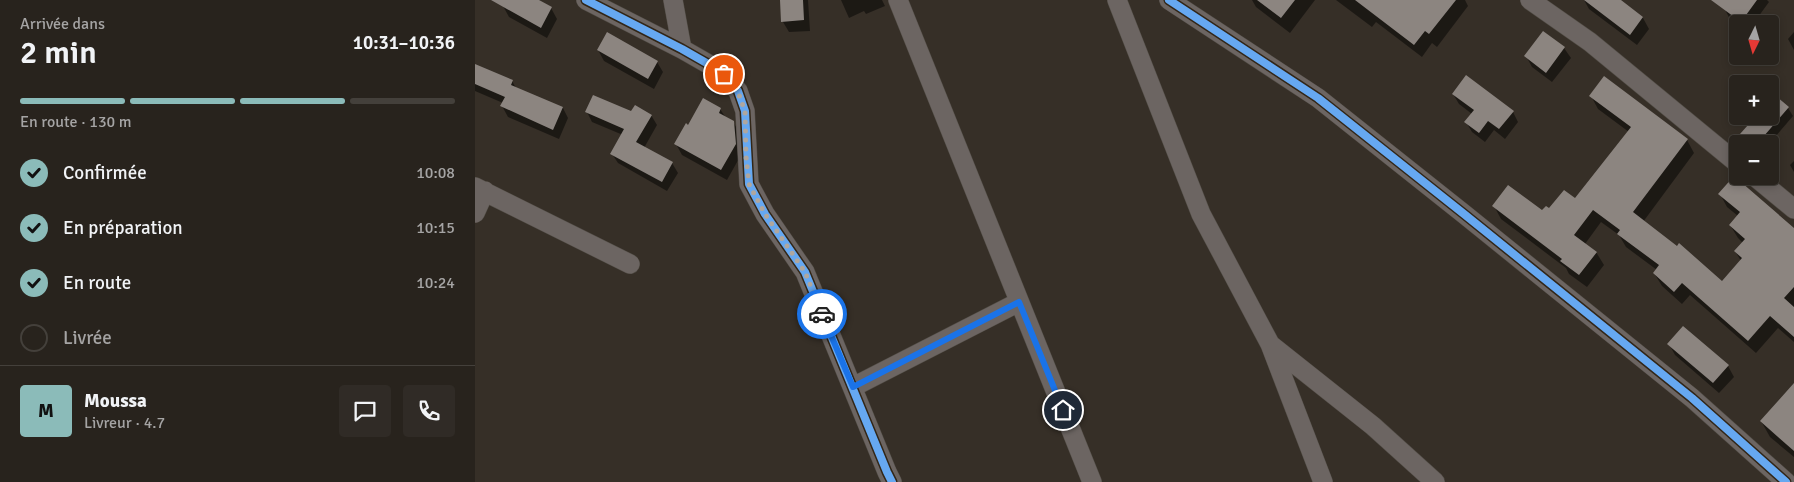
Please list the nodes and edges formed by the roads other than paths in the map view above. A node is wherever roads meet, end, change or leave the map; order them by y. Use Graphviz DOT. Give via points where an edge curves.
graph roads {
  1 [pos="586,0"];
  2 [pos="673,0"];
  3 [pos="898,0"];
  4 [pos="1117,0"];
  5 [pos="1169,0"];
  6 [pos="1530,0"];
  7 [pos="682,49"];
  8 [pos="1729,156"];
  9 [pos="1765,185"];
  10 [pos="480,189"];
  11 [pos="1794,209"];
  12 [pos="475,213"];
  13 [pos="631,264"];
  14 [pos="1019,302"];
  15 [pos="1270,344"];
  16 [pos="853,387"];
  17 [pos="892,482"];
  18 [pos="1092,482"];
  19 [pos="1323,482"];
  20 [pos="1435,482"];
  21 [pos="1786,482"];
  1 -- 7 [label="street"];
  2 -- 7 [label="street"];
  3 -- 14 [label="street"];
  4 -- 15 [label="street" via="1201,214"];
  5 -- 21 [label="street" via="1318,98 1692,398"];
  6 -- 8 [label="street" via="1590,42"];
  7 -- 16 [label="street" via="724,74 738,92 745,111 749,184 765,214 805,272"];
  9 -- 11 [label="street"];
  10 -- 12 [label="street"];
  10 -- 13 [label="street"];
  14 -- 16 [label="street"];
  14 -- 18 [label="street"];
  15 -- 19 [label="street"];
  15 -- 20 [label="street" via="1373,426"];
  16 -- 17 [label="street"];
}
